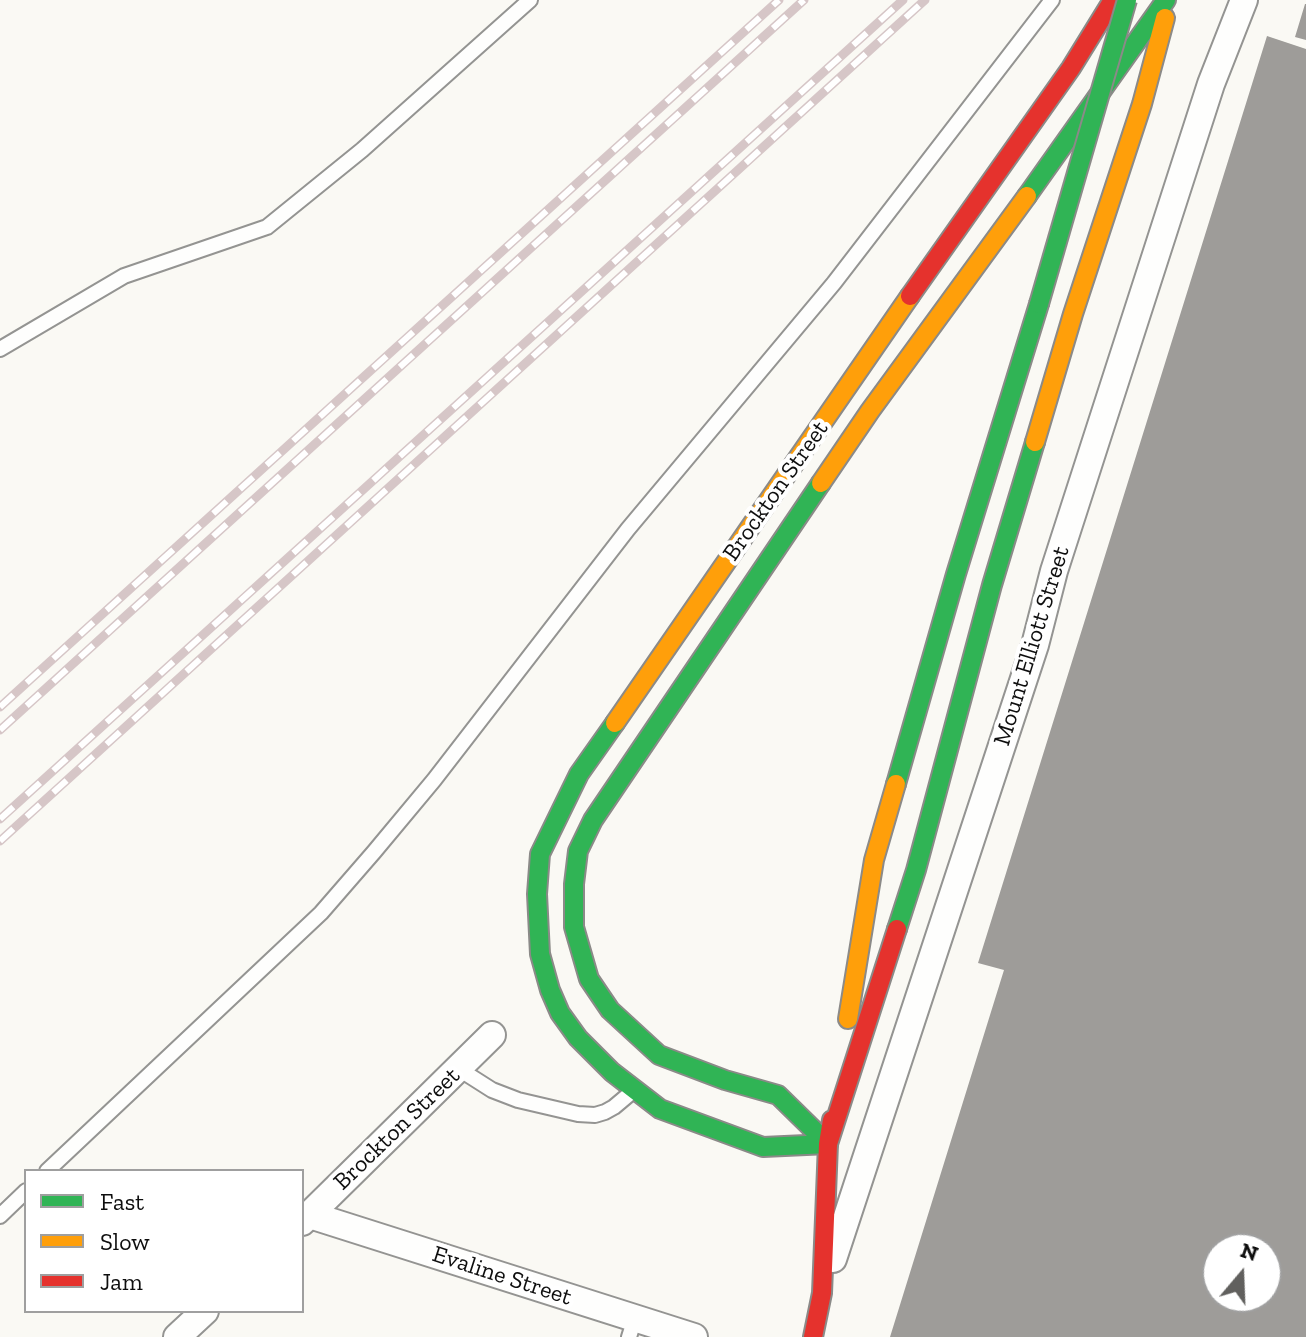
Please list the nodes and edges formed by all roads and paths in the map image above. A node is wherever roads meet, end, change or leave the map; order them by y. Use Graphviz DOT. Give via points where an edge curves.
graph roads {
  1 [pos="530,0"];
  2 [pos="1052,0"];
  3 [pos="1113,0"];
  4 [pos="1127,0"];
  5 [pos="1168,0"];
  6 [pos="1244,0"];
  7 [pos="0,349"];
  8 [pos="492,1035"];
  9 [pos="459,1069"];
  10 [pos="634,1089"];
  11 [pos="828,1144"];
  12 [pos="49,1169"];
  13 [pos="24,1193"];
  14 [pos="0,1216"];
  15 [pos="306,1218"];
  16 [pos="822,1293"];
  17 [pos="203,1313"];
  18 [pos="632,1327"];
  19 [pos="177,1337"];
  20 [pos="694,1337"];
  21 [pos="813,1337"];
  1 -- 7 [label="lane" via="267,227 124,276"];
  2 -- 12 [label="lane" via="834,283 628,529 374,852 321,913"];
  3 -- 10 [label="street, Brockton Street" via="1071,68 579,774 540,854 540,954 550,990 578,1038"];
  4 -- 11 [label="street, Mount Elliott Street, bridge" via="874,860"];
  5 -- 11 [label="street, Mount Elliott Street" via="1142,104 992,585 916,870"];
  5 -- 11 [label="street, Brockton Street" via="870,411 593,820 578,851 574,927 589,979 610,1010 659,1055 778,1095"];
  6 -- 16 [label="street, Mount Elliott Street" via="1211,84 1054,571 1035,645"];
  8 -- 9 [label="street, Brockton Street"];
  9 -- 10 [label="lane" via="518,1100 578,1114 605,1112"];
  9 -- 15 [label="street, Brockton Street"];
  10 -- 11 [label="street, Brockton Street" via="660,1109 763,1147"];
  11 -- 16 [label="street, Mount Elliott Street"];
  13 -- 14 [label="lane"];
  15 -- 18 [label="street, Evaline Street"];
  16 -- 21 [label="street, Mount Elliott Street"];
  17 -- 19 [label="street"];
  18 -- 20 [label="street, Evaline Street"];
}
